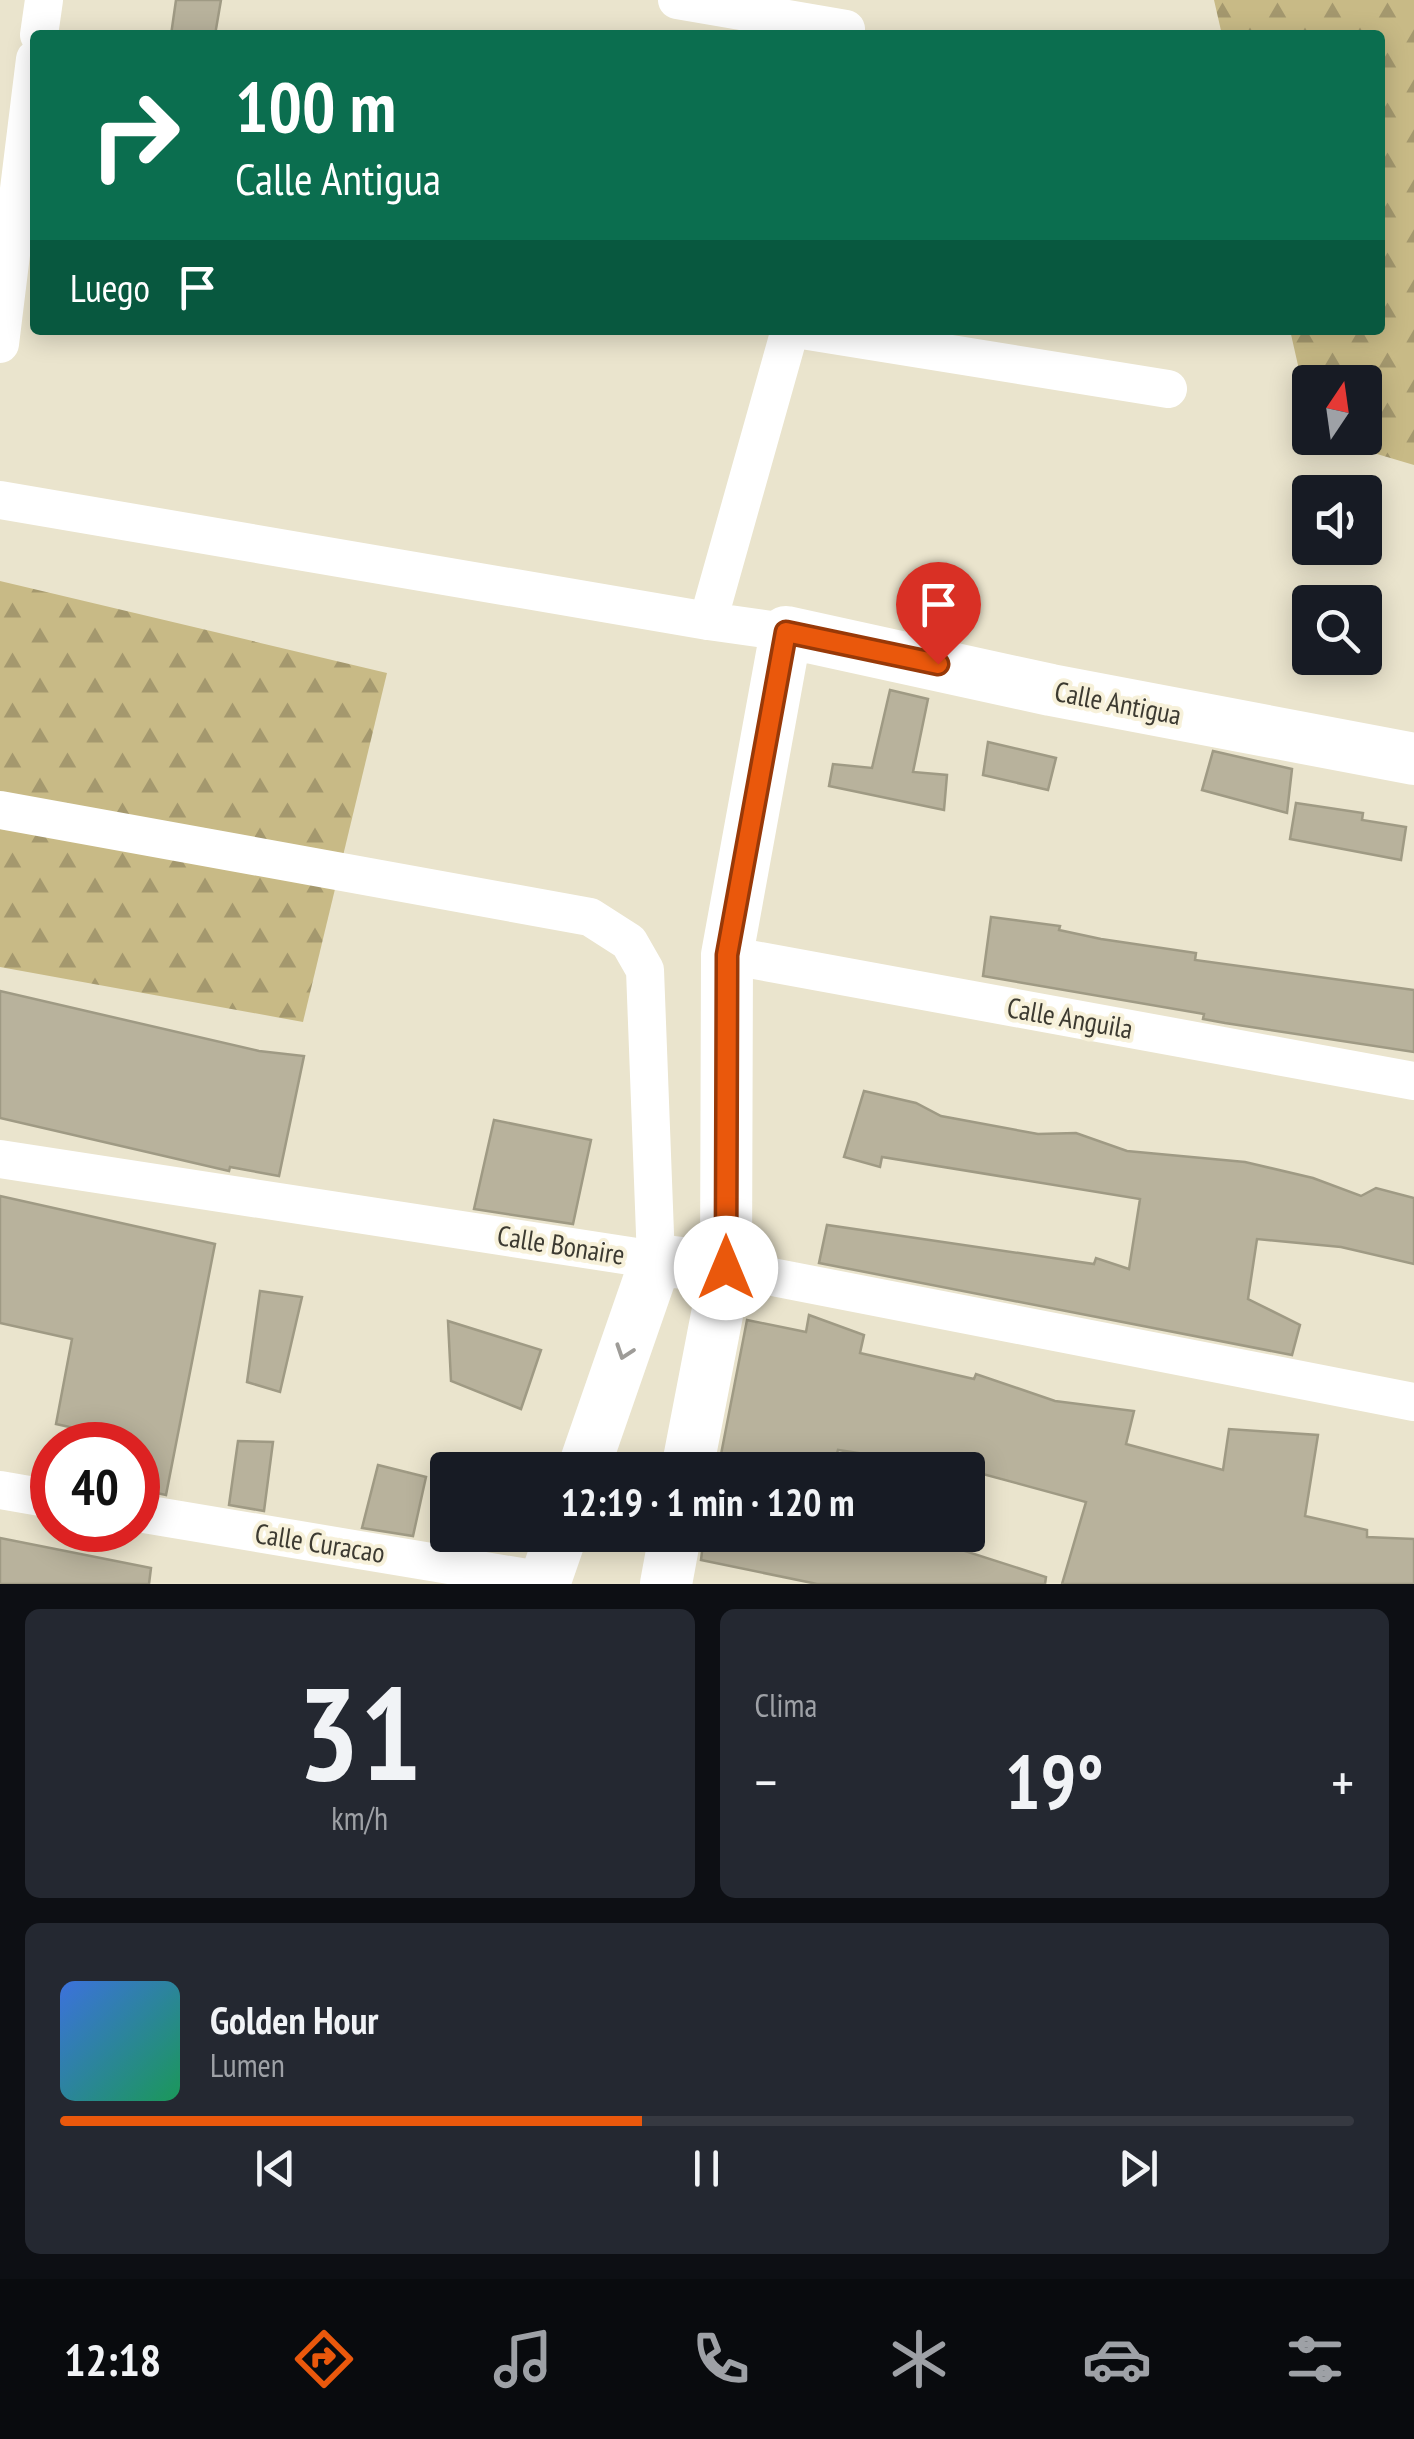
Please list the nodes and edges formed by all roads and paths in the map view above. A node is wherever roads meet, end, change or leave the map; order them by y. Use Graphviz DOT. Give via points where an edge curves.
graph roads {
  1 [pos="44,0"];
  2 [pos="677,0"];
  3 [pos="847,21"];
  4 [pos="39,30"];
  5 [pos="30,93"];
  6 [pos="17,183"];
  7 [pos="789,335"];
  8 [pos="833,335"];
  9 [pos="0,344"];
  10 [pos="1168,389"];
  11 [pos="0,500"];
  12 [pos="708,621"];
  13 [pos="805,636"];
  14 [pos="1414,759"];
  15 [pos="0,810"];
  16 [pos="727,955"];
  17 [pos="1414,1081"];
  18 [pos="0,1159"];
  19 [pos="656,1260"];
  20 [pos="726,1268"];
  21 [pos="1414,1402"];
  22 [pos="589,1452"];
  23 [pos="690,1452"];
  24 [pos="0,1490"];
  25 [pos="30,1495"];
  26 [pos="160,1516"];
  27 [pos="672,1552"];
  28 [pos="553,1571"];
  29 [pos="666,1584"];
  1 -- 4 [label="street"];
  2 -- 3 [label="street"];
  5 -- 6 [label="street"];
  6 -- 9 [label="street"];
  7 -- 12 [label="street"];
  8 -- 10 [label="street"];
  11 -- 12 [label="street"];
  12 -- 13 [label="street"];
  13 -- 14 [label="street, Calle Antigua"];
  13 -- 16 [label="street"];
  15 -- 19 [label="street" via="590,917 629,942 644,970"];
  16 -- 17 [label="street, Calle Anguila"];
  16 -- 20 [label="street"];
  18 -- 19 [label="street, Calle Bonaire"];
  19 -- 20 [label="street, Calle Bonaire"];
  19 -- 22 [label="street, one-way"];
  20 -- 21 [label="street, Calle Bonaire"];
  20 -- 23 [label="street"];
  24 -- 25 [label="street"];
  26 -- 28 [label="street, Calle Curacao"];
  27 -- 29 [label="street"];
}
